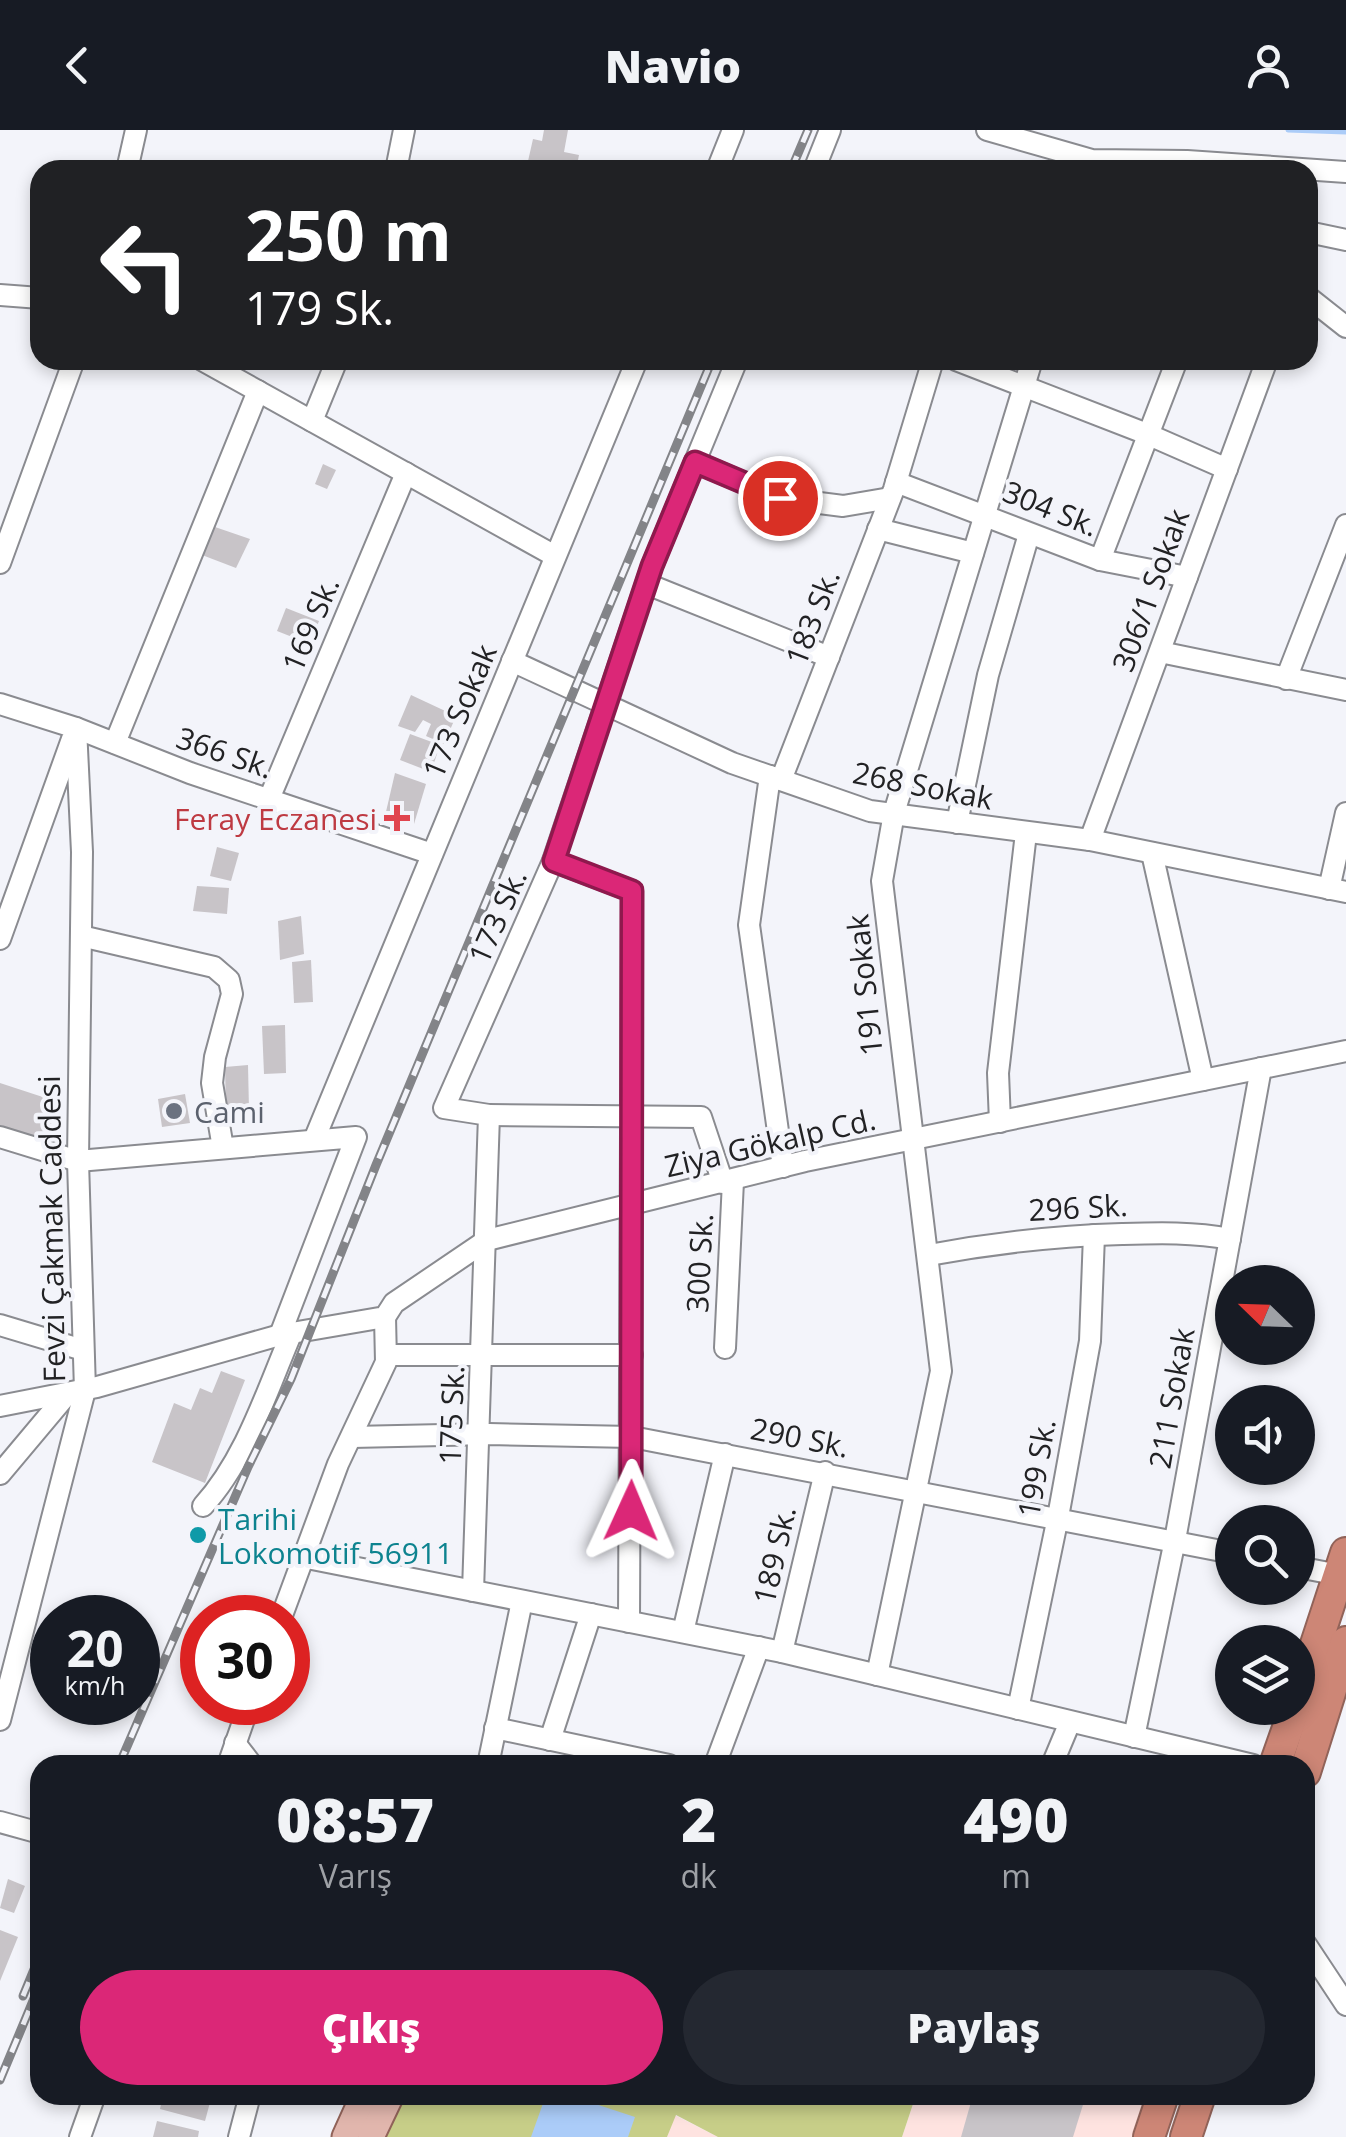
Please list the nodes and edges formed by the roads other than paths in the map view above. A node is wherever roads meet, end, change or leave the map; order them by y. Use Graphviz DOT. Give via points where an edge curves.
graph roads {
  1 [pos="136,130"];
  2 [pos="404,130"];
  3 [pos="733,130"];
  4 [pos="830,130"];
  5 [pos="987,130"];
  6 [pos="128,160"];
  7 [pos="398,160"];
  8 [pos="720,160"];
  9 [pos="824,160"];
  10 [pos="1076,160"];
  11 [pos="1318,170"];
  12 [pos="1346,172"];
  13 [pos="1318,234"];
  14 [pos="1346,240"];
  15 [pos="0,295"];
  16 [pos="30,297"];
  17 [pos="1318,305"];
  18 [pos="1346,327"];
  19 [pos="70,370"];
  20 [pos="220,370"];
  21 [pos="333,370"];
  22 [pos="634,370"];
  23 [pos="733,370"];
  24 [pos="930,370"];
  25 [pos="982,370"];
  26 [pos="1029,370"];
  27 [pos="1173,370"];
  28 [pos="1263,370"];
  29 [pos="1024,386"];
  30 [pos="258,391"];
  31 [pos="312,421"];
  32 [pos="1147,434"];
  33 [pos="695,462"];
  34 [pos="1227,469"];
  35 [pos="406,473"];
  36 [pos="893,490"];
  37 [pos="983,514"];
  38 [pos="1346,525"];
  39 [pos="878,529"];
  40 [pos="1028,534"];
  41 [pos="973,552"];
  42 [pos="556,556"];
  43 [pos="1100,560"];
  44 [pos="0,562"];
  45 [pos="1187,576"];
  46 [pos="646,584"];
  47 [pos="1160,652"];
  48 [pos="829,656"];
  49 [pos="512,660"];
  50 [pos="1286,679"];
  51 [pos="1346,690"];
  52 [pos="0,704"];
  53 [pos="608,706"];
  54 [pos="76,728"];
  55 [pos="114,743"];
  56 [pos="776,778"];
  57 [pos="269,799"];
  58 [pos="894,813"];
  59 [pos="1346,813"];
  60 [pos="956,823"];
  61 [pos="1026,834"];
  62 [pos="1090,840"];
  63 [pos="1152,852"];
  64 [pos="432,854"];
  65 [pos="554,861"];
  66 [pos="1338,891"];
  67 [pos="81,936"];
  68 [pos="0,939"];
  69 [pos="1346,1051"];
  70 [pos="1261,1068"];
  71 [pos="1203,1080"];
  72 [pos="632,1114"];
  73 [pos="488,1115"];
  74 [pos="1000,1122"];
  75 [pos="0,1137"];
  76 [pos="314,1140"];
  77 [pos="911,1141"];
  78 [pos="223,1148"];
  79 [pos="78,1161"];
  80 [pos="783,1167"];
  81 [pos="728,1182"];
  82 [pos="631,1204"];
  83 [pos="1094,1235"];
  84 [pos="486,1240"];
  85 [pos="1230,1240"];
  86 [pos="929,1255"];
  87 [pos="385,1317"];
  88 [pos="0,1325"];
  89 [pos="286,1334"];
  90 [pos="725,1348"];
  91 [pos="84,1350"];
  92 [pos="386,1355"];
  93 [pos="483,1355"];
  94 [pos="632,1355"];
  95 [pos="76,1391"];
  96 [pos="0,1406"];
  97 [pos="481,1434"];
  98 [pos="352,1437"];
  99 [pos="632,1437"];
  100 [pos="725,1454"];
  101 [pos="824,1472"];
  102 [pos="0,1474"];
  103 [pos="918,1490"];
  104 [pos="204,1506"];
  105 [pos="1058,1517"];
  106 [pos="1175,1540"];
  107 [pos="1215,1549"];
  108 [pos="302,1557"];
  109 [pos="1342,1564"];
  110 [pos="1315,1565"];
  111 [pos="473,1591"];
  112 [pos="288,1595"];
  113 [pos="522,1601"];
  114 [pos="591,1614"];
  115 [pos="629,1622"];
  116 [pos="682,1632"];
  117 [pos="1346,1642"];
  118 [pos="759,1647"];
  119 [pos="1315,1647"];
  120 [pos="782,1652"];
  121 [pos="877,1675"];
  122 [pos="6,1678"];
  123 [pos="1018,1709"];
  124 [pos="0,1720"];
  125 [pos="1070,1722"];
  126 [pos="242,1725"];
  127 [pos="1288,1725"];
  128 [pos="495,1728"];
  129 [pos="1134,1737"];
  130 [pos="550,1740"];
  131 [pos="235,1743"];
  132 [pos="231,1755"];
  133 [pos="244,1755"];
  134 [pos="490,1755"];
  135 [pos="621,1755"];
  136 [pos="720,1755"];
  137 [pos="1056,1755"];
  138 [pos="1211,1755"];
  139 [pos="1278,1755"];
  140 [pos="1310,1755"];
  141 [pos="0,1822"];
  142 [pos="30,1830"];
  143 [pos="0,1836"];
  144 [pos="30,1844"];
  145 [pos="1315,1958"];
  146 [pos="1346,2005"];
  147 [pos="91,2105"];
  148 [pos="248,2105"];
  149 [pos="359,2105"];
  150 [pos="386,2105"];
  151 [pos="1160,2105"];
  152 [pos="1197,2105"];
  153 [pos="80,2137"];
  154 [pos="240,2137"];
  155 [pos="345,2137"];
  156 [pos="372,2137"];
  157 [pos="1150,2137"];
  158 [pos="1186,2137"];
  1 -- 6 [label="street"];
  2 -- 7 [label="street"];
  3 -- 8 [label="street"];
  4 -- 9 [label="street"];
  5 -- 10 [label="street"];
  11 -- 12 [label="street"];
  13 -- 14 [label="street"];
  15 -- 16 [label="street"];
  17 -- 18 [label="street"];
  19 -- 44 [label="street"];
  20 -- 30 [label="street"];
  21 -- 31 [label="street"];
  22 -- 42 [label="street, 173 Sokak"];
  23 -- 33 [label="street, 173 Sk."];
  24 -- 36 [label="street, 183 Sk."];
  25 -- 29 [label="street"];
  26 -- 29 [label="street, 191 Sokak"];
  27 -- 32 [label="street"];
  28 -- 34 [label="street, 306/1 Sokak"];
  29 -- 32 [label="street"];
  29 -- 37 [label="street, 191 Sokak"];
  30 -- 31 [label="street"];
  30 -- 55 [label="street"];
  31 -- 35 [label="street"];
  32 -- 34 [label="street"];
  32 -- 43 [label="street"];
  33 -- 36 [label="street, 304 Sk." via="780,498 842,506"];
  33 -- 46 [label="street, 173 Sk."];
  34 -- 45 [label="street, 306/1 Sokak"];
  35 -- 42 [label="street"];
  35 -- 57 [label="street, 169 Sk."];
  36 -- 37 [label="street, 304 Sk."];
  36 -- 39 [label="street, 183 Sk."];
  37 -- 40 [label="street, 304 Sk."];
  37 -- 41 [label="street, 191 Sokak"];
  38 -- 50 [label="street"];
  39 -- 41 [label="street"];
  39 -- 48 [label="street, 183 Sk."];
  40 -- 43 [label="street, 304 Sk."];
  40 -- 60 [label="street"];
  41 -- 58 [label="street, 191 Sokak"];
  42 -- 49 [label="street, 173 Sokak"];
  43 -- 45 [label="street, 304 Sk."];
  45 -- 47 [label="street, 306/1 Sokak"];
  46 -- 48 [label="street"];
  46 -- 53 [label="street, 173 Sk."];
  47 -- 50 [label="street"];
  47 -- 62 [label="street, 306/1 Sokak"];
  48 -- 56 [label="street, 183 Sk."];
  49 -- 53 [label="street, 268 Sokak"];
  49 -- 64 [label="street, 173 Sokak"];
  50 -- 51 [label="street"];
  52 -- 54 [label="street, 366 Sk."];
  53 -- 56 [label="street, 268 Sokak"];
  53 -- 65 [label="street, 173 Sk."];
  54 -- 55 [label="street, 366 Sk."];
  54 -- 67 [label="street, Fevzi Çakmak Caddesi"];
  54 -- 68 [label="street"];
  55 -- 57 [label="street, 366 Sk."];
  56 -- 58 [label="street, 268 Sokak"];
  56 -- 80 [label="street, 183 Sk." via="749,924"];
  57 -- 64 [label="street, 366 Sk."];
  58 -- 60 [label="street, 268 Sokak"];
  58 -- 77 [label="street, 191 Sokak" via="882,881"];
  59 -- 66 [label="street"];
  60 -- 61 [label="street, 268 Sokak"];
  61 -- 62 [label="street, 268 Sokak"];
  61 -- 74 [label="street" via="999,1056"];
  62 -- 63 [label="street, 268 Sokak"];
  63 -- 66 [label="street, 268 Sokak"];
  63 -- 71 [label="street"];
  64 -- 76 [label="street, 173 Sokak"];
  65 -- 72 [label="street" via="632,891"];
  65 -- 73 [label="street, 173 Sk." via="444,1108"];
  67 -- 78 [label="street" via="214,967 229,980 232,994 212,1083"];
  67 -- 79 [label="street, Fevzi Çakmak Caddesi"];
  69 -- 70 [label="street, Ziya Gökalp Cd."];
  70 -- 71 [label="street, Ziya Gökalp Cd."];
  70 -- 85 [label="street, 211 Sokak"];
  71 -- 74 [label="street, Ziya Gökalp Cd."];
  72 -- 73 [label="street, 300 Sk."];
  72 -- 81 [label="street, 300 Sk." via="701,1117"];
  72 -- 82 [label="street"];
  73 -- 84 [label="street"];
  74 -- 77 [label="street, Ziya Gökalp Cd."];
  75 -- 79 [label="street"];
  76 -- 78 [label="street"];
  76 -- 89 [label="street" via="356,1137"];
  77 -- 80 [label="street, Ziya Gökalp Cd."];
  77 -- 86 [label="street, 191 Sokak"];
  78 -- 79 [label="street"];
  79 -- 91 [label="street, Fevzi Çakmak Caddesi"];
  80 -- 81 [label="street, Ziya Gökalp Cd."];
  81 -- 82 [label="street, Ziya Gökalp Cd."];
  81 -- 90 [label="street, 300 Sk."];
  82 -- 84 [label="street, Ziya Gökalp Cd."];
  82 -- 94 [label="street"];
  83 -- 85 [label="street, 296 Sk." via="1196,1232"];
  83 -- 86 [label="street, 296 Sk." via="1011,1240"];
  83 -- 105 [label="street, 199 Sk." via="1090,1341"];
  84 -- 87 [label="street, Ziya Gökalp Cd." via="394,1303"];
  84 -- 93 [label="street, 175 Sk."];
  85 -- 106 [label="street, 211 Sokak"];
  86 -- 103 [label="street, 191 Sokak" via="941,1371"];
  87 -- 89 [label="street"];
  87 -- 92 [label="street"];
  88 -- 91 [label="street"];
  89 -- 95 [label="street"];
  89 -- 104 [label="street" via="248,1434"];
  91 -- 95 [label="street, Fevzi Çakmak Caddesi"];
  92 -- 93 [label="street"];
  92 -- 98 [label="street"];
  93 -- 94 [label="street"];
  93 -- 97 [label="street, 175 Sk."];
  94 -- 99 [label="street"];
  95 -- 96 [label="street"];
  95 -- 102 [label="street"];
  95 -- 122 [label="street, Fevzi Çakmak Caddesi"];
  97 -- 98 [label="street, 290 Sk."];
  97 -- 99 [label="street, 290 Sk."];
  97 -- 111 [label="street, 175 Sk."];
  98 -- 108 [label="street"];
  99 -- 100 [label="street, 290 Sk."];
  99 -- 115 [label="street"];
  100 -- 101 [label="street, 290 Sk."];
  100 -- 116 [label="street"];
  101 -- 103 [label="street, 290 Sk."];
  101 -- 120 [label="street, 189 Sk."];
  103 -- 105 [label="street, 290 Sk."];
  103 -- 121 [label="street, 191 Sokak"];
  105 -- 106 [label="street, 290 Sk."];
  105 -- 123 [label="street, 199 Sk."];
  106 -- 107 [label="street, 290 Sk."];
  106 -- 129 [label="street, 211 Sokak"];
  108 -- 111 [label="street"];
  108 -- 112 [label="street"];
  109 -- 110 [label="street"];
  109 -- 119 [label="highway"];
  111 -- 113 [label="street"];
  113 -- 114 [label="street"];
  113 -- 128 [label="street"];
  114 -- 115 [label="street"];
  114 -- 130 [label="street"];
  115 -- 116 [label="street"];
  116 -- 118 [label="street"];
  117 -- 140 [label="highway"];
  118 -- 120 [label="street"];
  118 -- 136 [label="street"];
  120 -- 121 [label="street"];
  121 -- 123 [label="street"];
  122 -- 124 [label="street, Fevzi Çakmak Caddesi"];
  123 -- 125 [label="street"];
  125 -- 129 [label="street"];
  125 -- 137 [label="street"];
  126 -- 131 [label="street"];
  127 -- 139 [label="highway"];
  128 -- 130 [label="street"];
  128 -- 134 [label="street"];
  129 -- 138 [label="street"];
  130 -- 135 [label="street"];
  131 -- 132 [label="street"];
  131 -- 133 [label="street"];
  141 -- 142 [label="street"];
  143 -- 144 [label="street"];
  145 -- 146 [label="street"];
  147 -- 153 [label="street"];
  148 -- 154 [label="street"];
  149 -- 155 [label="main road"];
  150 -- 156 [label="main road"];
  151 -- 157 [label="highway"];
  152 -- 158 [label="highway"];
}
